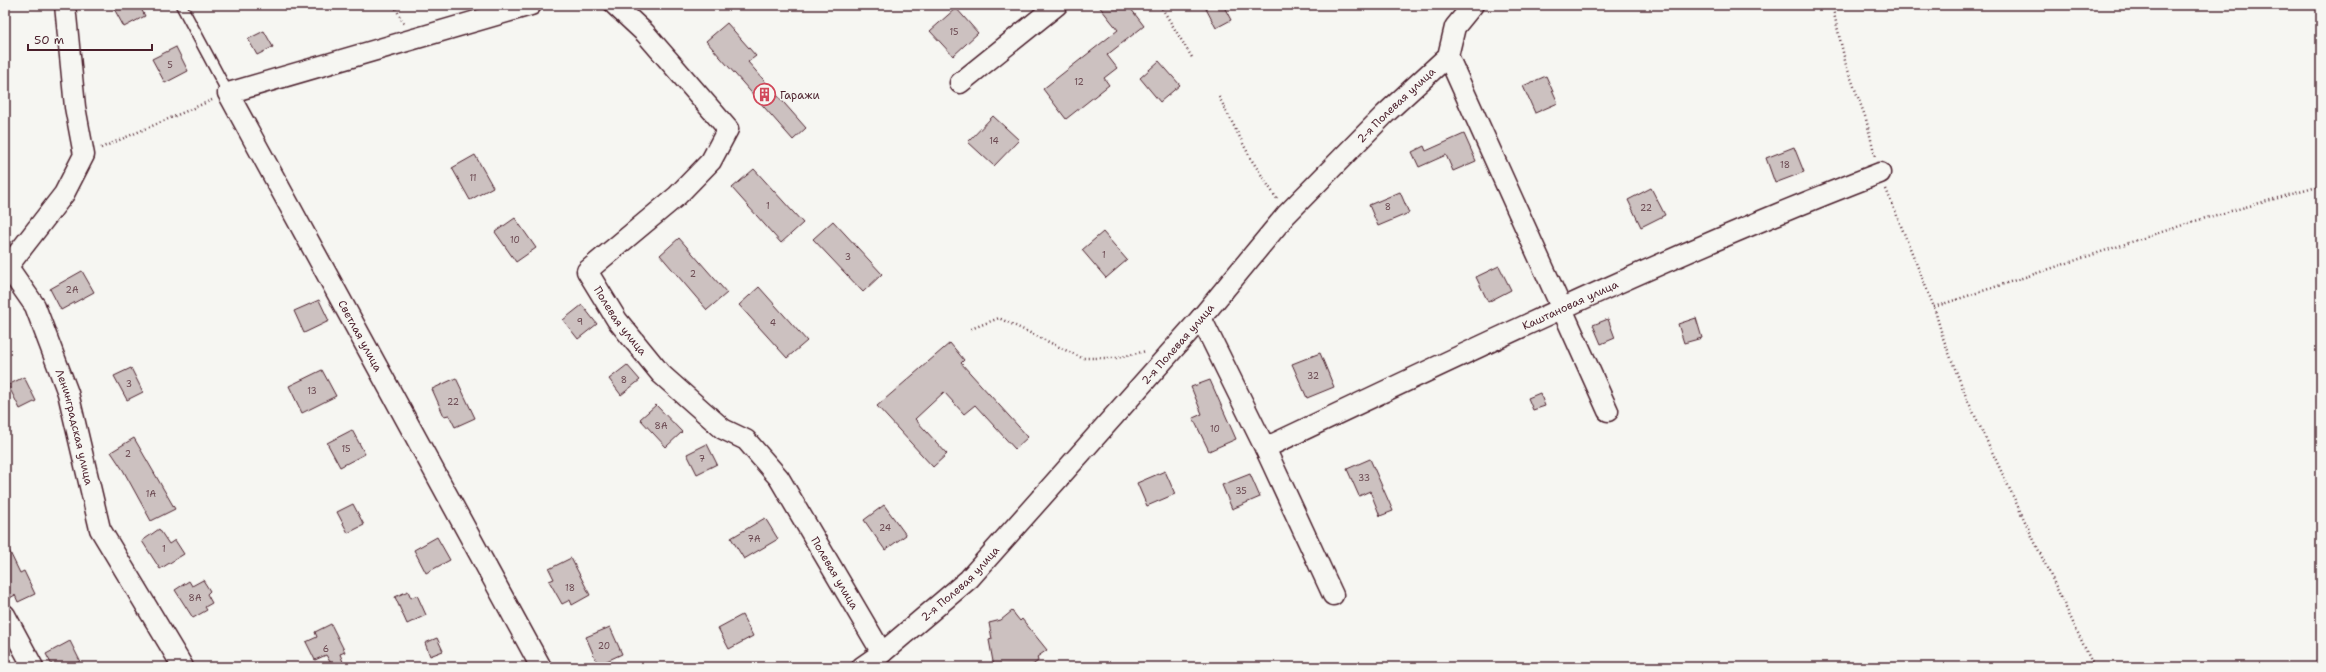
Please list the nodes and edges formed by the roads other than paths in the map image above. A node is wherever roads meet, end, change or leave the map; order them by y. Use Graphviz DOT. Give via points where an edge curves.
graph roads {
  1 [pos="65,5"];
  2 [pos="181,5"];
  3 [pos="531,5"];
  4 [pos="615,5"];
  5 [pos="1058,5"];
  6 [pos="1473,5"];
  7 [pos="1448,56"];
  8 [pos="960,83"];
  9 [pos="228,93"];
  10 [pos="1880,173"];
  11 [pos="6,267"];
  12 [pos="1561,309"];
  13 [pos="1201,318"];
  14 [pos="1608,411"];
  15 [pos="1265,448"];
  16 [pos="1333,595"];
  17 [pos="5,615"];
  18 [pos="882,653"];
  19 [pos="34,667"];
  20 [pos="183,667"];
  21 [pos="541,667"];
  22 [pos="862,667"];
  1 -- 11 [label="street" via="74,107 84,155 64,194"];
  2 -- 9 [label="lane, Светлая улица"];
  3 -- 9 [label="street"];
  4 -- 18 [label="street, Полевая улица" via="645,33 728,129 712,162 677,196 587,271 617,320 660,374 723,429 746,440 779,478"];
  5 -- 8 [label="street"];
  6 -- 7 [label="street" via="1455,27"];
  7 -- 12 [label="street"];
  7 -- 13 [label="street, 2-я Полевая улица" via="1385,114 1286,215"];
  9 -- 21 [label="street, Светлая улица"];
  10 -- 12 [label="street, Каштановая улица" via="1830,192"];
  11 -- 20 [label="street, Ленинградская улица" via="35,306 68,392 100,529"];
  12 -- 14 [label="street"];
  12 -- 15 [label="street, Каштановая улица"];
  13 -- 15 [label="street"];
  13 -- 18 [label="street, 2-я Полевая улица" via="969,579"];
  15 -- 16 [label="street"];
  17 -- 19 [label="street"];
  18 -- 22 [label="street, 2-я Полевая улица"];
}
